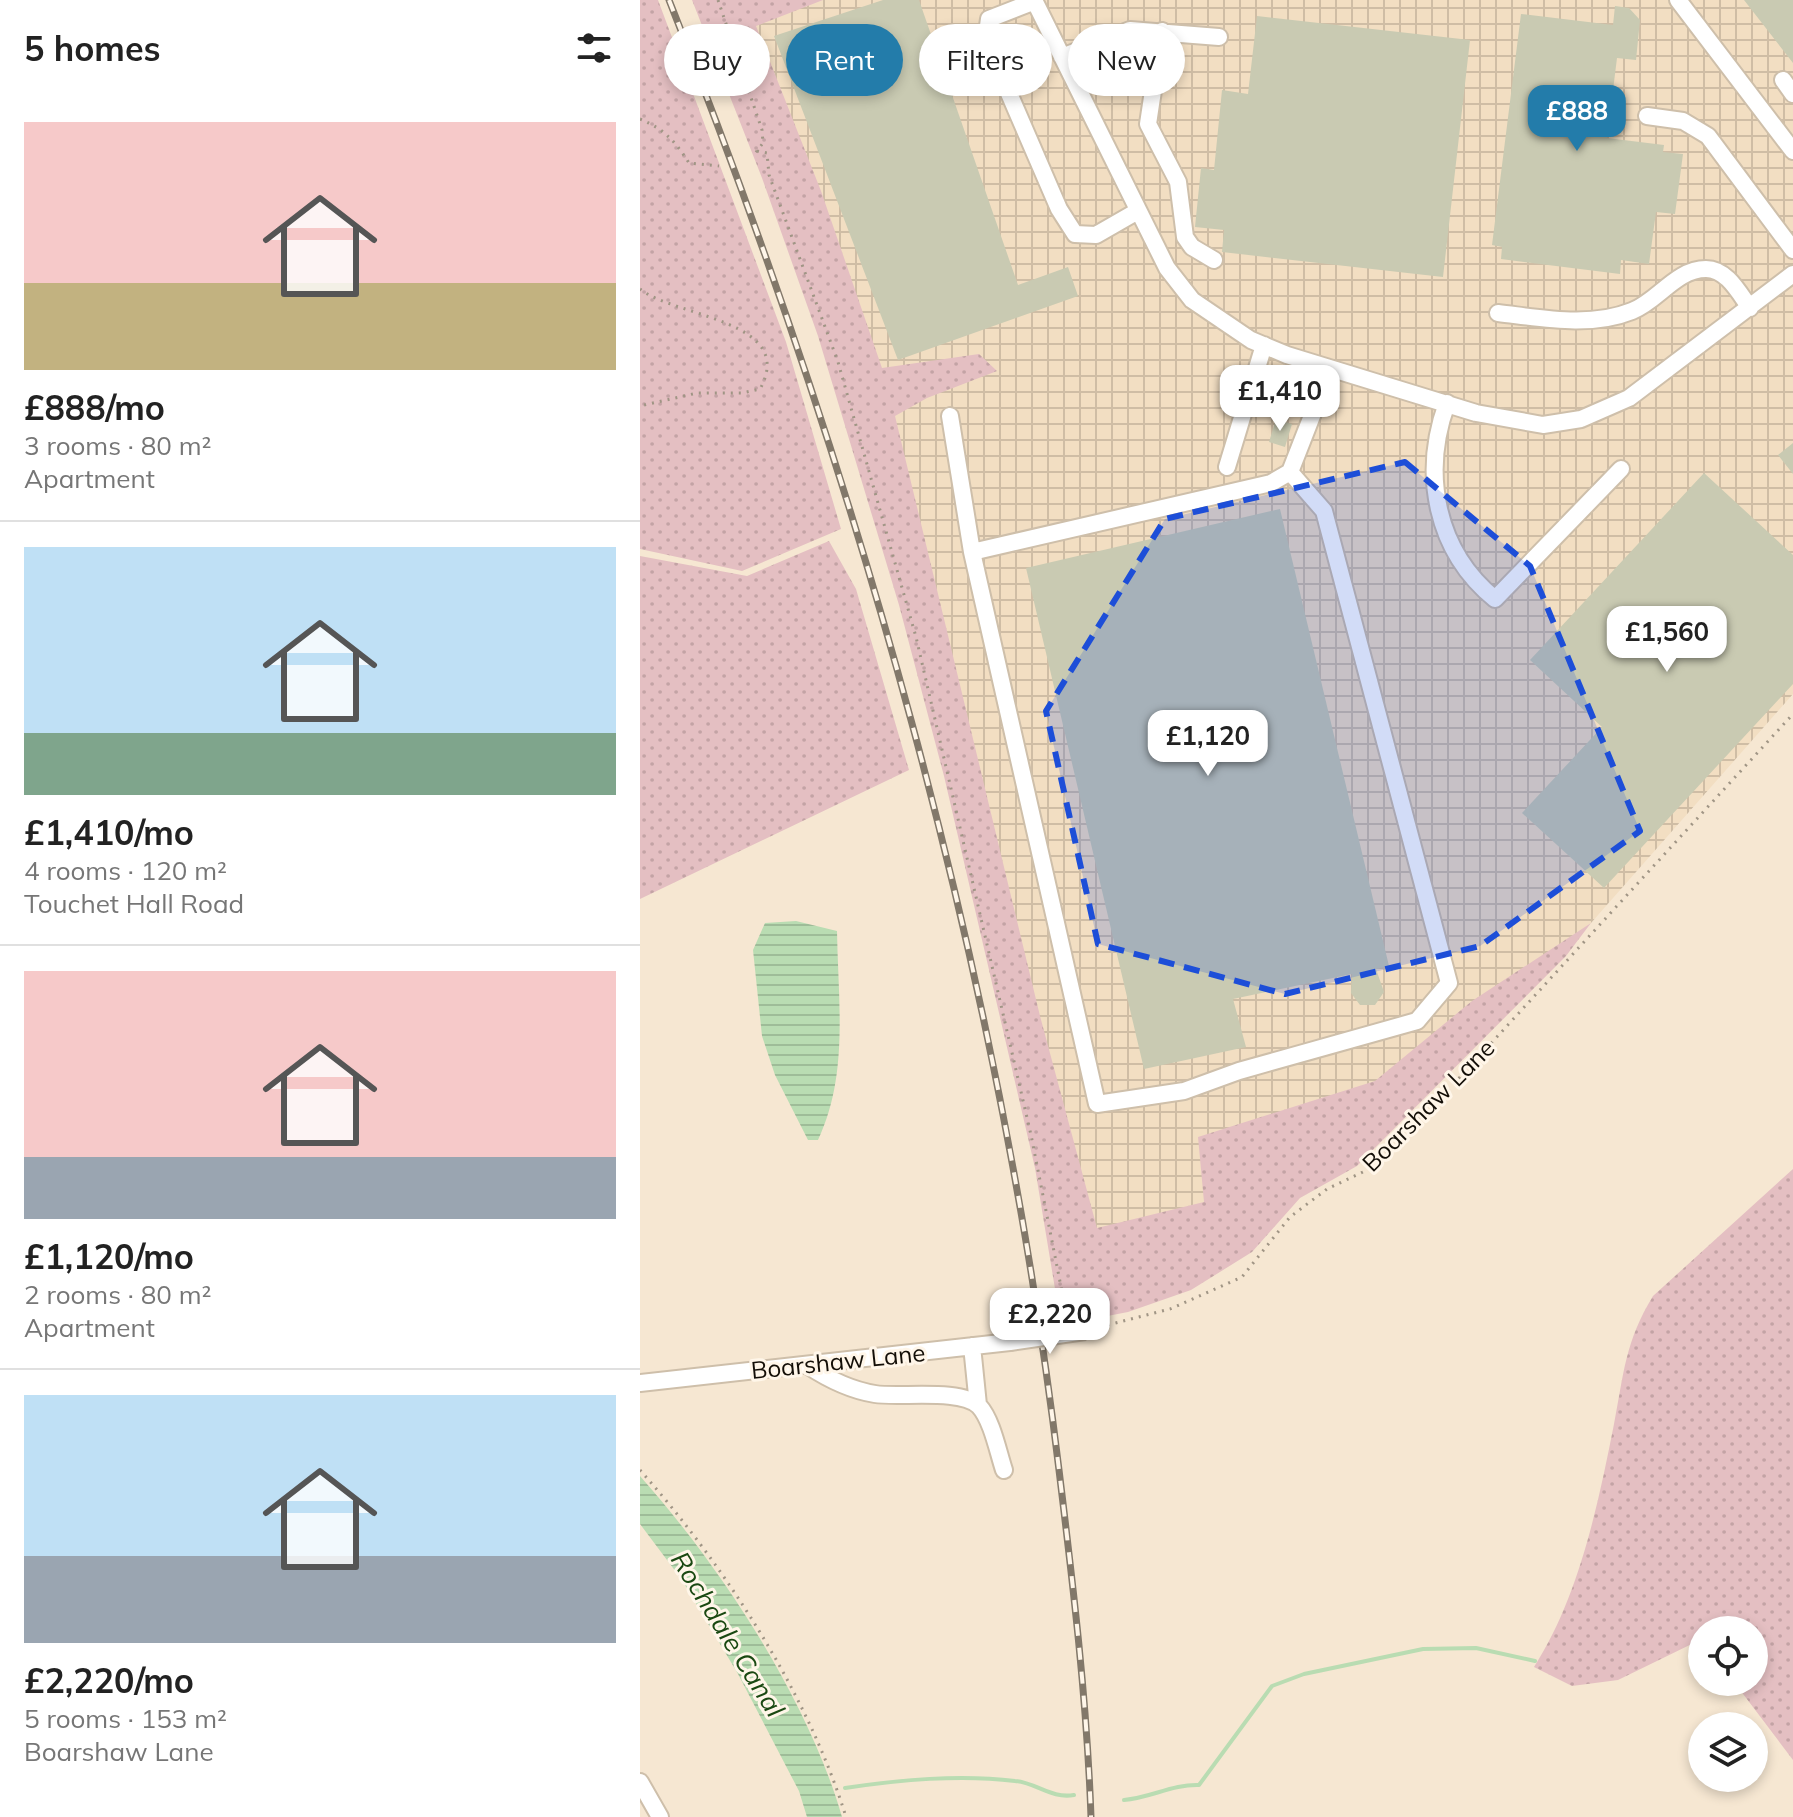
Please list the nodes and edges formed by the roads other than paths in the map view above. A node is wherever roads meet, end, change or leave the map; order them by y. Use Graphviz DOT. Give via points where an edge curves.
graph roads {
  1 [pos="1035,0"];
  2 [pos="1678,0"];
  3 [pos="1185,33"];
  4 [pos="1219,37"];
  5 [pos="1068,55"];
  6 [pos="1062,57"];
  7 [pos="1152,96"];
  8 [pos="1647,116"];
  9 [pos="1793,151"];
  10 [pos="1136,212"];
  11 [pos="1793,250"];
  12 [pos="1214,260"];
  13 [pos="1793,274"];
  14 [pos="1750,308"];
  15 [pos="1498,313"];
  16 [pos="1264,345"];
  17 [pos="1323,367"];
  18 [pos="1447,403"];
  19 [pos="950,416"];
  20 [pos="1227,467"];
  21 [pos="1621,469"];
  22 [pos="1290,472"];
  23 [pos="972,552"];
  24 [pos="1077,1332"];
  25 [pos="972,1346"];
  26 [pos="807,1365"];
  27 [pos="640,1383"];
  28 [pos="978,1405"];
  29 [pos="1004,1470"];
  30 [pos="640,1782"];
  31 [pos="660,1817"];
  1 -- 6 [label="street"];
  1 -- 10 [label="street" via="989,19 986,40 1059,209 1075,234 1096,235"];
  2 -- 9 [label="street"];
  3 -- 4 [label="street"];
  5 -- 6 [label="street"];
  6 -- 10 [label="street"];
  7 -- 12 [label="street" via="1148,124 1178,182 1185,237"];
  8 -- 11 [label="street" via="1683,121 1708,136"];
  10 -- 16 [label="street" via="1192,300"];
  13 -- 14 [label="street"];
  14 -- 15 [label="street" via="1724,275 1705,269 1684,274 1653,301 1610,318"];
  14 -- 18 [label="street" via="1629,398 1581,419 1522,423"];
  16 -- 17 [label="street"];
  16 -- 20 [label="street"];
  17 -- 18 [label="street"];
  17 -- 22 [label="street" via="1317,403"];
  18 -- 21 [label="street" via="1432,458 1439,511 1446,536 1466,570 1495,599"];
  19 -- 23 [label="street"];
  22 -- 23 [label="street" via="1271,483"];
  22 -- 23 [label="street" via="1324,511 1449,983 1417,1021 1184,1091 1097,1104"];
  24 -- 25 [label="street, Boarshaw Lane, bridge"];
  25 -- 26 [label="street, Boarshaw Lane"];
  25 -- 28 [label="street"];
  26 -- 27 [label="street, Boarshaw Lane"];
  26 -- 28 [label="street" via="827,1379 866,1392 919,1393"];
  28 -- 29 [label="street"];
  30 -- 31 [label="street"];
}
